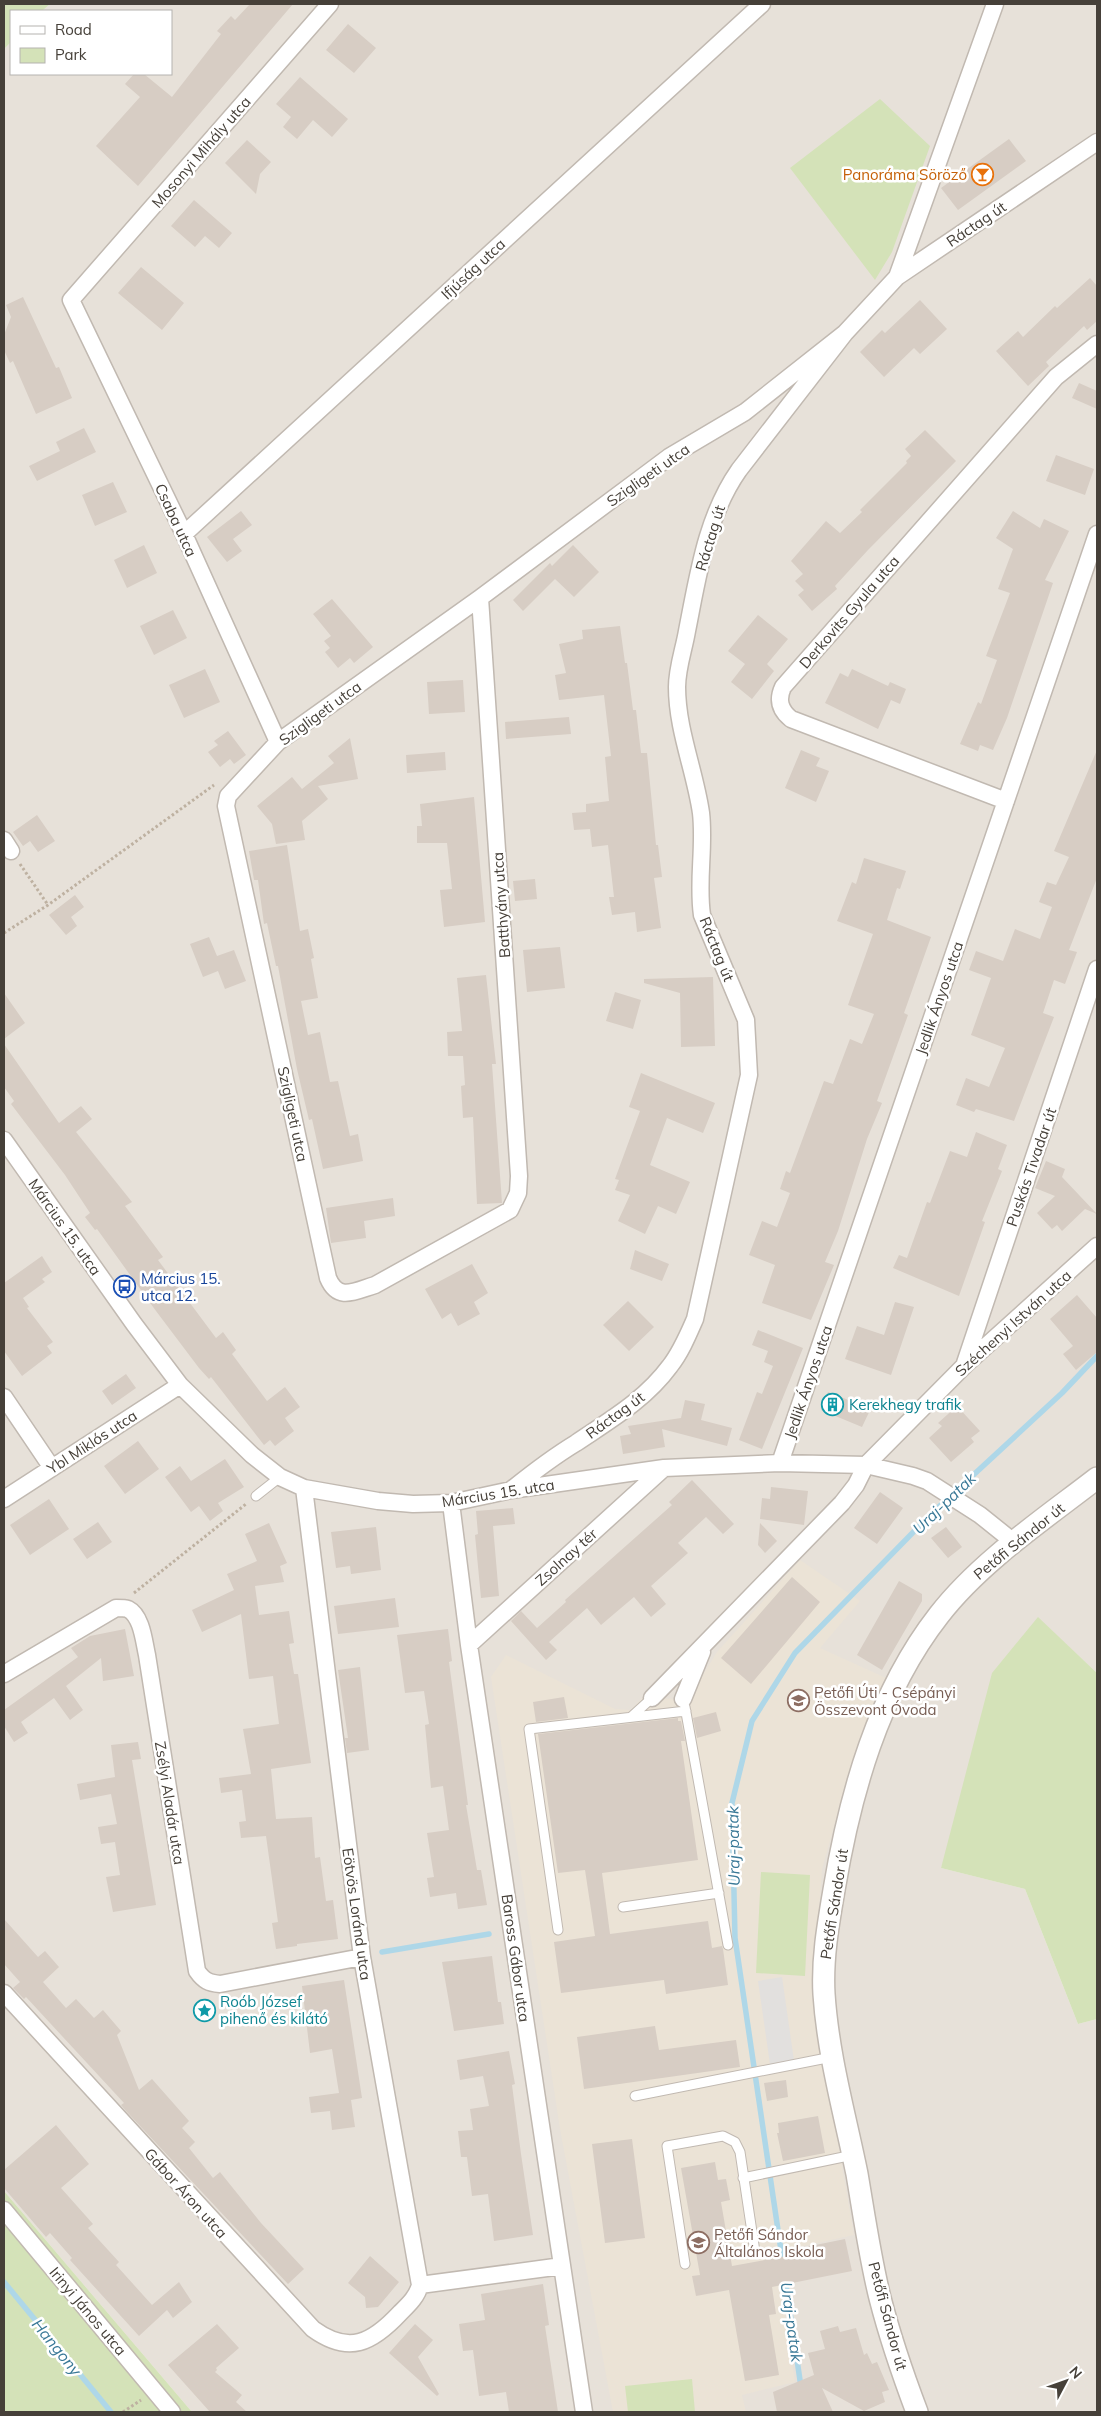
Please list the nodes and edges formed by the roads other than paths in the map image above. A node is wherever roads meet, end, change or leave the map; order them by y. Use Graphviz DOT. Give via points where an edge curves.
graph roads {
  1 [pos="330,4"];
  2 [pos="762,4"];
  3 [pos="995,4"];
  4 [pos="1097,142"];
  5 [pos="897,277"];
  6 [pos="71,300"];
  7 [pos="845,333"];
  8 [pos="1097,344"];
  9 [pos="184,534"];
  10 [pos="1097,534"];
  11 [pos="480,598"];
  12 [pos="278,742"];
  13 [pos="1006,801"];
  14 [pos="1097,969"];
  15 [pos="4,1140"];
  16 [pos="1097,1246"];
  17 [pos="351,1293"];
  18 [pos="964,1365"];
  19 [pos="180,1385"];
  20 [pos="4,1397"];
  21 [pos="780,1463"];
  22 [pos="866,1465"];
  23 [pos="52,1468"];
  24 [pos="664,1468"];
  25 [pos="280,1477"];
  26 [pos="1097,1478"];
  27 [pos="304,1488"];
  28 [pos="511,1490"];
  29 [pos="256,1496"];
  30 [pos="4,1499"];
  31 [pos="451,1503"];
  32 [pos="1015,1543"];
  33 [pos="706,1644"];
  34 [pos="469,1645"];
  35 [pos="4,1674"];
  36 [pos="652,1698"];
  37 [pos="685,1705"];
  38 [pos="631,1717"];
  39 [pos="719,1893"];
  40 [pos="623,1908"];
  41 [pos="558,1930"];
  42 [pos="728,1945"];
  43 [pos="362,1957"];
  44 [pos="4,1993"];
  45 [pos="832,2057"];
  46 [pos="635,2096"];
  47 [pos="853,2155"];
  48 [pos="743,2178"];
  49 [pos="4,2210"];
  50 [pos="755,2252"];
  51 [pos="685,2264"];
  52 [pos="562,2266"];
  53 [pos="420,2285"];
  54 [pos="172,2412"];
  55 [pos="584,2412"];
  56 [pos="917,2412"];
  1 -- 6 [label="street, Mosonyi Mihály utca"];
  2 -- 9 [label="street, Ifjúság utca"];
  3 -- 5 [label="street"];
  4 -- 5 [label="street, Ráctag út"];
  5 -- 7 [label="street"];
  6 -- 9 [label="street, Csaba utca"];
  7 -- 11 [label="street, Szigligeti utca" via="745,412 669,457"];
  7 -- 28 [label="street, Ráctag út" via="724,494 701,559 677,686 688,761 701,813 699,897 702,915 746,1020 749,1075 695,1319 671,1366 651,1389 632,1406 542,1465"];
  8 -- 13 [label="street, Derkovits Gyula utca" via="1056,377 780,694 781,708 792,719"];
  9 -- 12 [label="street, Csaba utca"];
  10 -- 13 [label="street, Jedlik Ányos utca"];
  11 -- 12 [label="street, Szigligeti utca"];
  11 -- 17 [label="street, Batthyány utca" via="518,1193 510,1210 375,1285"];
  12 -- 17 [label="street, Szigligeti utca" via="228,796 226,806 328,1278 332,1287"];
  13 -- 21 [label="street, Jedlik Ányos utca"];
  14 -- 18 [label="street, Puskás Tivadar út"];
  15 -- 19 [label="street, Március 15. utca"];
  16 -- 18 [label="street, Széchenyi István utca"];
  18 -- 22 [label="street, Széchenyi István utca"];
  19 -- 23 [label="street, Ybl Miklós utca"];
  19 -- 25 [label="street, Március 15. utca" via="252,1455"];
  20 -- 23 [label="street"];
  21 -- 22 [label="street, Március 15. utca"];
  21 -- 24 [label="street, Március 15. utca"];
  22 -- 32 [label="street, Március 15. utca" via="913,1476 941,1489"];
  22 -- 33 [label="street, Széchenyi István utca" via="842,1503"];
  23 -- 30 [label="street, Ybl Miklós utca"];
  24 -- 28 [label="street, Március 15. utca"];
  24 -- 34 [label="street, Zsolnay tér"];
  25 -- 27 [label="street, Március 15. utca"];
  25 -- 29 [label="lane"];
  26 -- 32 [label="street, Petőfi Sándor út"];
  27 -- 31 [label="street, Március 15. utca" via="378,1501"];
  27 -- 43 [label="street, Eötvös Loránd utca"];
  28 -- 31 [label="street, Március 15. utca"];
  31 -- 34 [label="street, Baross Gábor utca"];
  32 -- 45 [label="street, Petőfi Sándor út" via="962,1588 938,1616 907,1662 878,1723 850,1814 827,1934 824,1996"];
  33 -- 36 [label="street, Széchenyi István utca"];
  33 -- 37 [label="street"];
  34 -- 52 [label="street, Baross Gábor utca"];
  35 -- 43 [label="street, Zsélyi Aladár utca" via="116,1608 128,1609 136,1616 143,1639 197,1971 202,1979 209,1984 220,1984"];
  36 -- 38 [label="lane"];
  37 -- 38 [label="lane"];
  37 -- 39 [label="lane"];
  38 -- 41 [label="lane" via="529,1729"];
  39 -- 40 [label="lane"];
  39 -- 42 [label="lane"];
  43 -- 53 [label="street, Eötvös Loránd utca"];
  44 -- 53 [label="street, Gábor Áron utca" via="313,2329 346,2344 362,2342 388,2325 413,2299"];
  45 -- 46 [label="lane"];
  45 -- 47 [label="street, Petőfi Sándor út"];
  47 -- 48 [label="lane"];
  47 -- 56 [label="street, Petőfi Sándor út" via="879,2296"];
  48 -- 50 [label="lane"];
  48 -- 51 [label="lane" via="738,2146 728,2137 667,2146"];
  49 -- 54 [label="street, Irinyi János utca"];
  52 -- 53 [label="street"];
  52 -- 55 [label="street, Baross Gábor utca"];
}
